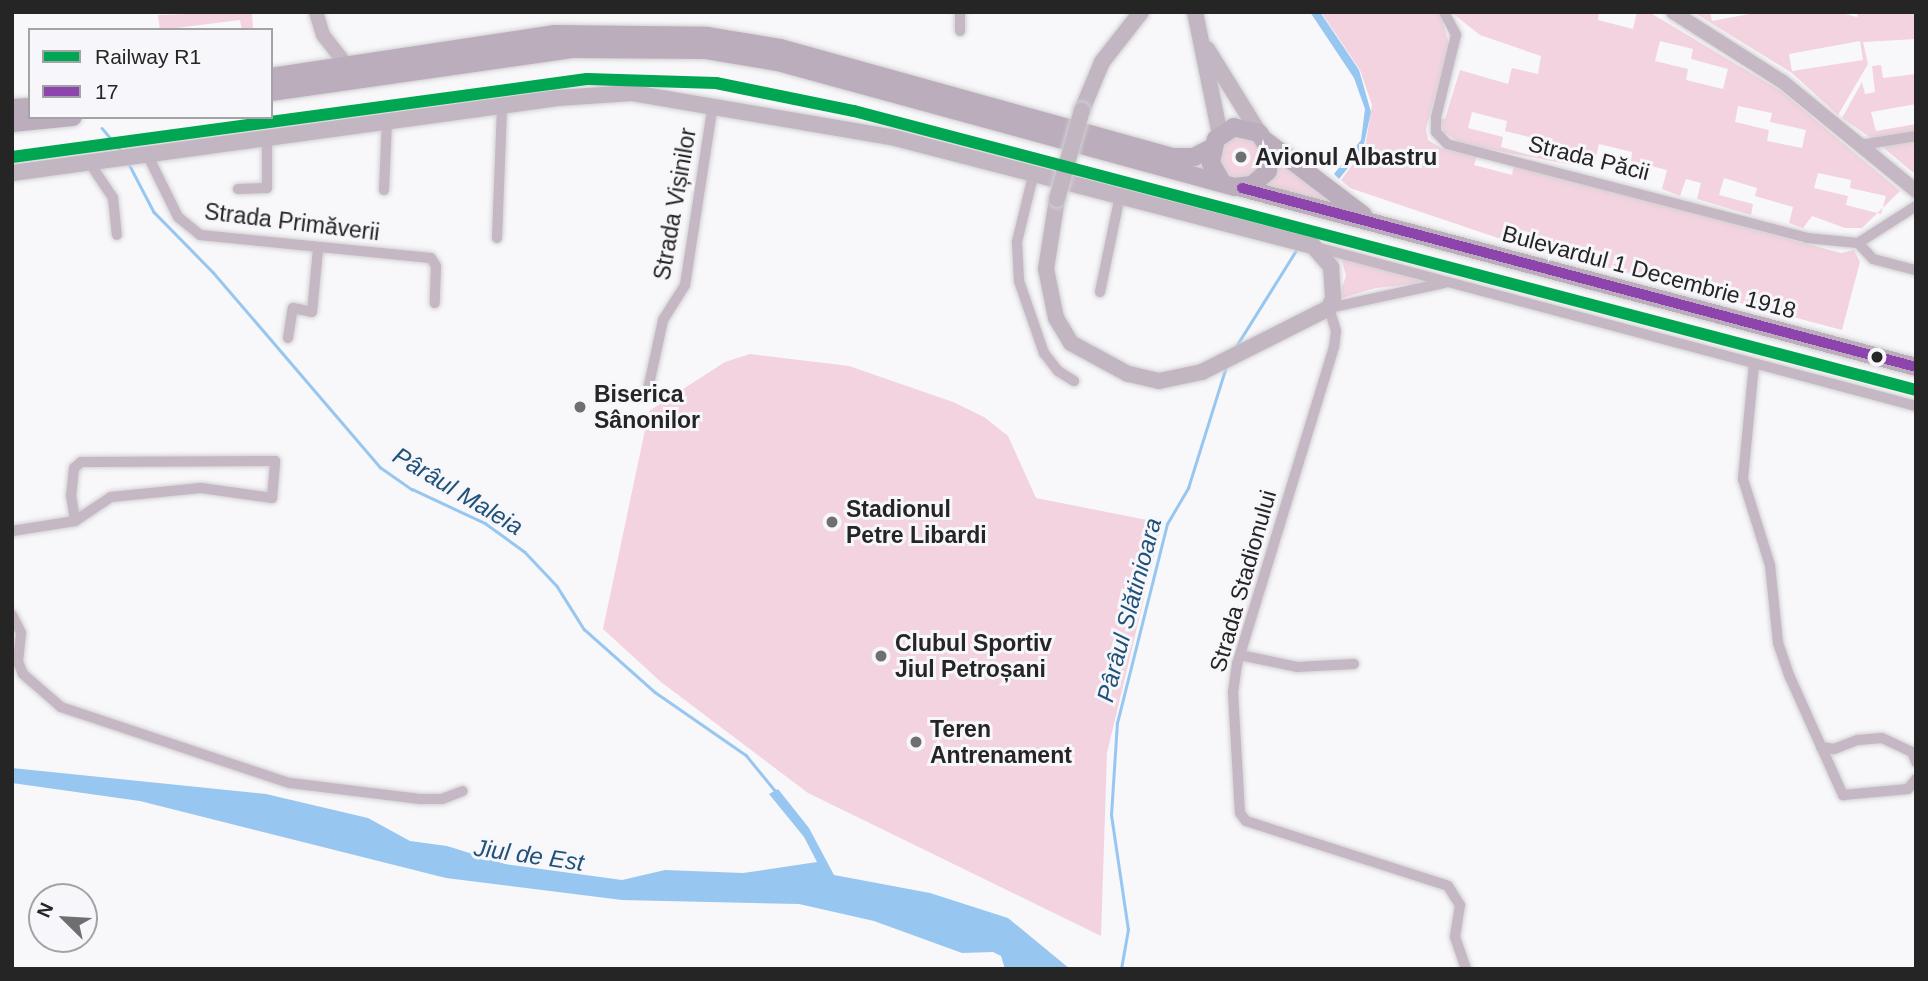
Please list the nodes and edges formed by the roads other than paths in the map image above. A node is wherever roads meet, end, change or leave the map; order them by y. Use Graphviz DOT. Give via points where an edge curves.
graph roads {
  1 [pos="316,12"];
  2 [pos="960,12"];
  3 [pos="1140,12"];
  4 [pos="1195,12"];
  5 [pos="1444,12"];
  6 [pos="1674,13"];
  7 [pos="960,31"];
  8 [pos="1202,42"];
  9 [pos="352,73"];
  10 [pos="273,77"];
  11 [pos="273,92"];
  12 [pos="713,104"];
  13 [pos="502,105"];
  14 [pos="53,119"];
  15 [pos="387,121"];
  16 [pos="12,123"];
  17 [pos="1916,136"];
  18 [pos="267,137"];
  19 [pos="1263,137"];
  20 [pos="1216,141"];
  21 [pos="1860,145"];
  22 [pos="133,156"];
  23 [pos="89,162"];
  24 [pos="1034,172"];
  25 [pos="12,173"];
  26 [pos="1222,182"];
  27 [pos="1242,188"];
  28 [pos="238,189"];
  29 [pos="384,190"];
  30 [pos="1916,191"];
  31 [pos="1120,195"];
  32 [pos="1916,206"];
  33 [pos="1372,221"];
  34 [pos="117,235"];
  35 [pos="497,238"];
  36 [pos="1858,243"];
  37 [pos="1313,246"];
  38 [pos="318,250"];
  39 [pos="1915,270"];
  40 [pos="1444,284"];
  41 [pos="1100,292"];
  42 [pos="435,303"];
  43 [pos="1329,308"];
  44 [pos="288,338"];
  45 [pos="1754,364"];
  46 [pos="1916,367"];
  47 [pos="1074,381"];
  48 [pos="648,388"];
  49 [pos="1916,407"];
  50 [pos="75,521"];
  51 [pos="12,531"];
  52 [pos="12,615"];
  53 [pos="1240,655"];
  54 [pos="15,657"];
  55 [pos="1354,664"];
  56 [pos="1821,747"];
  57 [pos="1916,762"];
  58 [pos="1916,779"];
  59 [pos="463,791"];
  60 [pos="1466,969"];
  1 -- 9 [label="street" via="323,34"];
  2 -- 7 [label="street"];
  3 -- 43 [label="main road, bridge" via="1107,55 1082,110 1057,199 1047,285 1056,318 1071,343 1113,368 1151,380 1175,380 1215,366"];
  4 -- 8 [label="main road"];
  5 -- 36 [label="street, Strada Păcii" via="1455,32 1436,132 1447,144 1807,238"];
  6 -- 21 [label="street" via="1762,68"];
  8 -- 19 [label="main road"];
  8 -- 20 [label="main road"];
  9 -- 10 [label="main road"];
  9 -- 11 [label="main road"];
  9 -- 20 [label="main road" via="554,34 707,36 793,51 1174,157 1194,158"];
  9 -- 26 [label="main road" via="574,49 718,51 778,62"];
  12 -- 13 [label="main road" via="603,93"];
  12 -- 24 [label="main road" via="895,138"];
  12 -- 48 [label="street, Strada Vișinilor" via="685,285 663,320"];
  13 -- 15 [label="main road"];
  13 -- 35 [label="street"];
  14 -- 16 [label="main road"];
  15 -- 18 [label="main road"];
  15 -- 29 [label="street"];
  17 -- 21 [label="street"];
  18 -- 22 [label="main road"];
  18 -- 28 [label="street" via="267,188"];
  19 -- 20 [label="main road" via="1239,127"];
  19 -- 27 [label="main road" via="1271,161 1268,171 1261,180"];
  19 -- 33 [label="main road, Bulevardul 1 Decembrie 1918"];
  20 -- 26 [label="main road" via="1213,170"];
  21 -- 30 [label="street"];
  22 -- 23 [label="main road"];
  22 -- 38 [label="street, Strada Primăverii" via="189,229 200,235"];
  23 -- 25 [label="main road"];
  23 -- 34 [label="street" via="113,198"];
  24 -- 31 [label="main road"];
  24 -- 47 [label="street" via="1017,242 1019,281 1031,327 1044,352 1058,371"];
  26 -- 27 [label="main road"];
  27 -- 33 [label="main road, Bulevardul 1 Decembrie 1918"];
  31 -- 37 [label="main road"];
  31 -- 41 [label="street"];
  32 -- 36 [label="street"];
  33 -- 46 [label="main road, Bulevardul 1 Decembrie 1918"];
  36 -- 39 [label="street, Strada Păcii" via="1873,259"];
  37 -- 40 [label="street"];
  37 -- 43 [label="main road" via="1327,258 1334,274"];
  38 -- 42 [label="street, Strada Primăverii" via="431,258 436,267"];
  38 -- 44 [label="street" via="312,312 293,308"];
  40 -- 43 [label="street"];
  40 -- 45 [label="street"];
  43 -- 53 [label="street, Strada Stadionului" via="1336,331 1334,347"];
  45 -- 49 [label="street"];
  45 -- 56 [label="street" via="1744,449 1745,495 1770,565 1778,643"];
  50 -- 50 [label="street" via="110,497 175,489 217,489 272,498 275,461 81,462 74,468 71,495"];
  50 -- 51 [label="street"];
  52 -- 54 [label="street" via="21,633"];
  53 -- 55 [label="street" via="1297,667"];
  53 -- 60 [label="street, Strada Stadionului" via="1233,692 1240,813 1246,821 1448,886 1460,905 1455,937"];
  54 -- 59 [label="street" via="23,674 61,707 277,780 420,799 442,799"];
  56 -- 57 [label="street" via="1834,749 1882,738 1912,752"];
  56 -- 58 [label="street" via="1837,789 1854,797 1908,789"];
}
